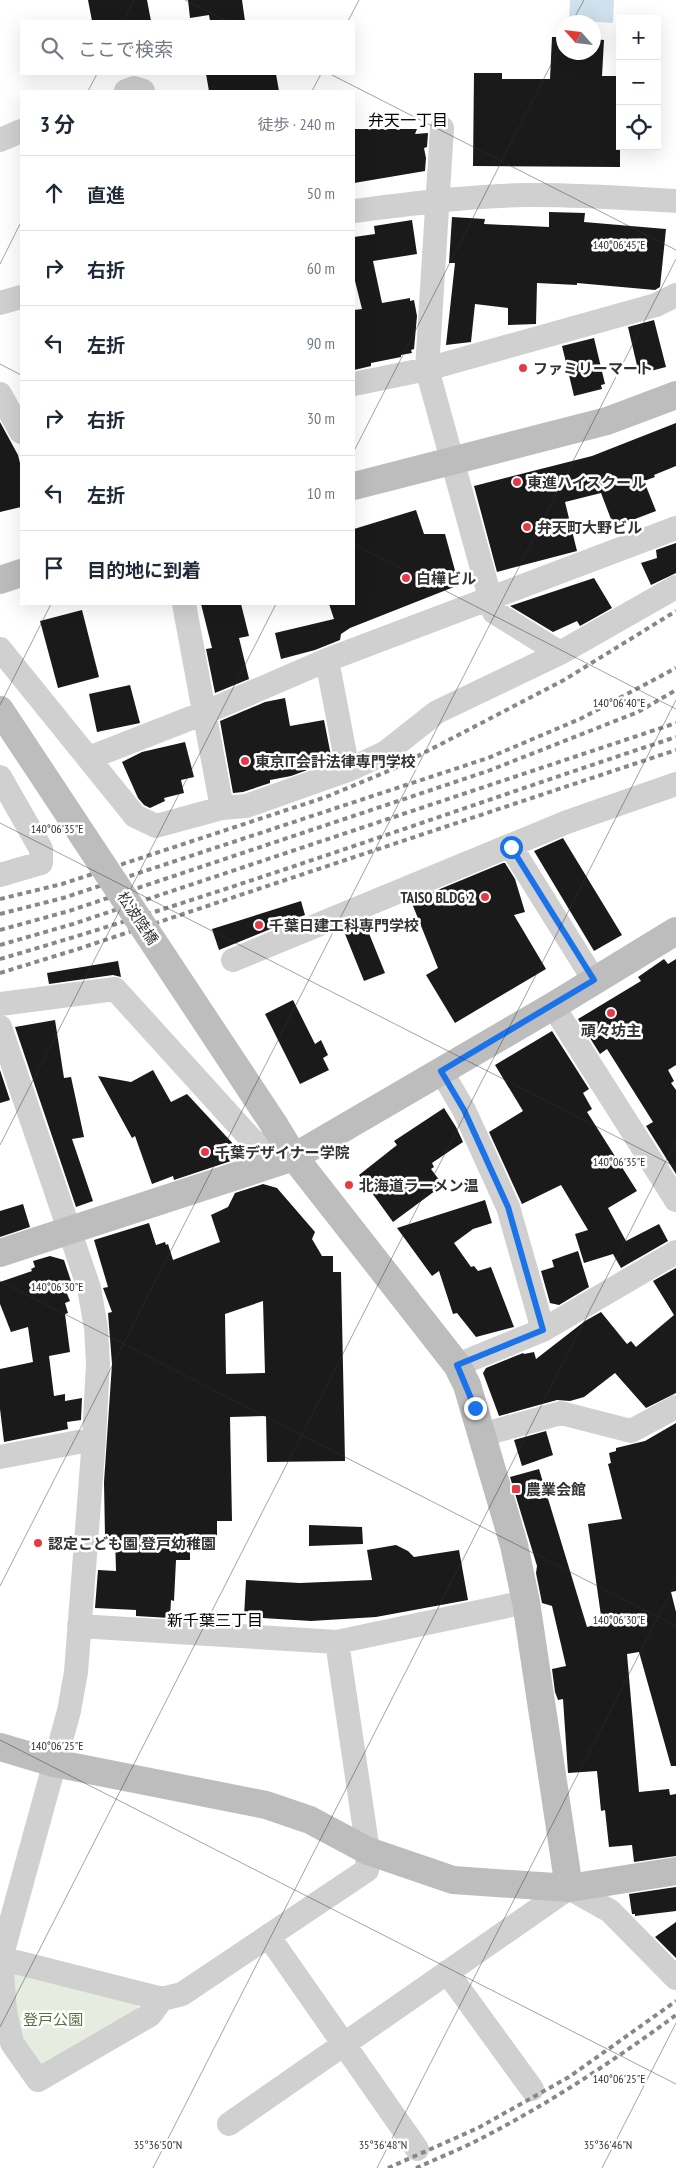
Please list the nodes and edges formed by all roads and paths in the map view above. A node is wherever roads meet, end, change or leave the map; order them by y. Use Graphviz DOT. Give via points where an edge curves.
graph roads {
  1 [pos="442,128"];
  2 [pos="20,132"];
  3 [pos="0,140"];
  4 [pos="438,200"];
  5 [pos="676,201"];
  6 [pos="355,211"];
  7 [pos="676,295"];
  8 [pos="20,297"];
  9 [pos="0,303"];
  10 [pos="427,369"];
  11 [pos="355,384"];
  12 [pos="0,394"];
  13 [pos="676,395"];
  14 [pos="20,430"];
  15 [pos="452,461"];
  16 [pos="355,486"];
  17 [pos="676,528"];
  18 [pos="20,573"];
  19 [pos="0,580"];
  20 [pos="676,587"];
  21 [pos="490,598"];
  22 [pos="184,605"];
  23 [pos="0,649"];
  24 [pos="560,653"];
  25 [pos="327,660"];
  26 [pos="0,710"];
  27 [pos="204,713"];
  28 [pos="89,758"];
  29 [pos="348,770"];
  30 [pos="0,777"];
  31 [pos="676,784"];
  32 [pos="222,808"];
  33 [pos="511,847"];
  34 [pos="0,875"];
  35 [pos="676,931"];
  36 [pos="233,960"];
  37 [pos="594,980"];
  38 [pos="0,1004"];
  39 [pos="553,1006"];
  40 [pos="0,1027"];
  41 [pos="441,1071"];
  42 [pos="294,1157"];
  43 [pos="676,1200"];
  44 [pos="68,1230"];
  45 [pos="676,1252"];
  46 [pos="0,1253"];
  47 [pos="543,1330"];
  48 [pos="457,1365"];
  49 [pos="676,1407"];
  50 [pos="481,1435"];
  51 [pos="94,1439"];
  52 [pos="0,1458"];
  53 [pos="526,1602"];
  54 [pos="79,1626"];
  55 [pos="337,1642"];
  56 [pos="0,1747"];
  57 [pos="54,1763"];
  58 [pos="368,1851"];
  59 [pos="676,1871"];
  60 [pos="569,1888"];
  61 [pos="270,1937"];
  62 [pos="0,1958"];
  63 [pos="447,1972"];
  64 [pos="676,1978"];
  65 [pos="162,2000"];
  66 [pos="344,2044"];
  67 [pos="532,2089"];
  68 [pos="229,2124"];
  69 [pos="418,2149"];
  1 -- 4 [label="street"];
  2 -- 3 [label="street"];
  4 -- 5 [label="street" via="523,195"];
  4 -- 6 [label="street"];
  4 -- 10 [label="street"];
  7 -- 10 [label="street" via="656,305"];
  8 -- 9 [label="street"];
  10 -- 11 [label="street"];
  10 -- 15 [label="street"];
  12 -- 14 [label="street"];
  13 -- 15 [label="street" via="607,421"];
  15 -- 16 [label="street"];
  15 -- 21 [label="street"];
  17 -- 21 [label="street"];
  18 -- 19 [label="street"];
  20 -- 24 [label="street"];
  21 -- 24 [label="street" via="494,612"];
  21 -- 25 [label="street"];
  22 -- 27 [label="street"];
  23 -- 28 [label="street"];
  24 -- 29 [label="street" via="437,712 386,754"];
  25 -- 27 [label="street"];
  25 -- 29 [label="street"];
  26 -- 42 [label="street, 松波陸橋, bridge"];
  27 -- 28 [label="street"];
  27 -- 32 [label="street"];
  28 -- 32 [label="street" via="135,816 156,826"];
  29 -- 32 [label="street" via="246,806"];
  30 -- 34 [label="street" via="41,850 41,863"];
  31 -- 33 [label="street" via="568,822"];
  33 -- 36 [label="street"];
  33 -- 37 [label="street"];
  35 -- 37 [label="street"];
  37 -- 39 [label="street"];
  38 -- 42 [label="street" via="115,989 252,1140 270,1151"];
  39 -- 41 [label="street"];
  39 -- 43 [label="street"];
  40 -- 44 [label="street"];
  41 -- 42 [label="street"];
  41 -- 47 [label="street" via="464,1110 508,1207"];
  42 -- 44 [label="street"];
  42 -- 48 [label="street, 松波陸橋"];
  44 -- 46 [label="street"];
  44 -- 51 [label="street" via="89,1288 96,1328 98,1363"];
  45 -- 47 [label="street"];
  47 -- 48 [label="street"];
  48 -- 50 [label="street, 松波陸橋" via="475,1408"];
  49 -- 50 [label="street" via="631,1431 561,1413"];
  50 -- 53 [label="street, 松波陸橋" via="514,1545"];
  51 -- 52 [label="street"];
  51 -- 54 [label="street"];
  53 -- 55 [label="street"];
  53 -- 60 [label="street, 松波陸橋"];
  54 -- 55 [label="street"];
  54 -- 57 [label="street" via="69,1711"];
  55 -- 58 [label="street"];
  56 -- 57 [label="street"];
  57 -- 58 [label="street" via="266,1805 310,1820"];
  57 -- 62 [label="street"];
  58 -- 60 [label="street" via="453,1880"];
  58 -- 61 [label="street" via="367,1870"];
  59 -- 60 [label="street"];
  60 -- 63 [label="street"];
  60 -- 64 [label="street" via="610,1911"];
  61 -- 65 [label="street" via="182,1994"];
  61 -- 66 [label="street"];
  62 -- 65 [label="street"];
  62 -- 65 [label="street" via="5,2011 12,2042 38,2080 150,2015"];
  63 -- 66 [label="street"];
  63 -- 67 [label="street"];
  66 -- 68 [label="street"];
  66 -- 69 [label="street"];
}
